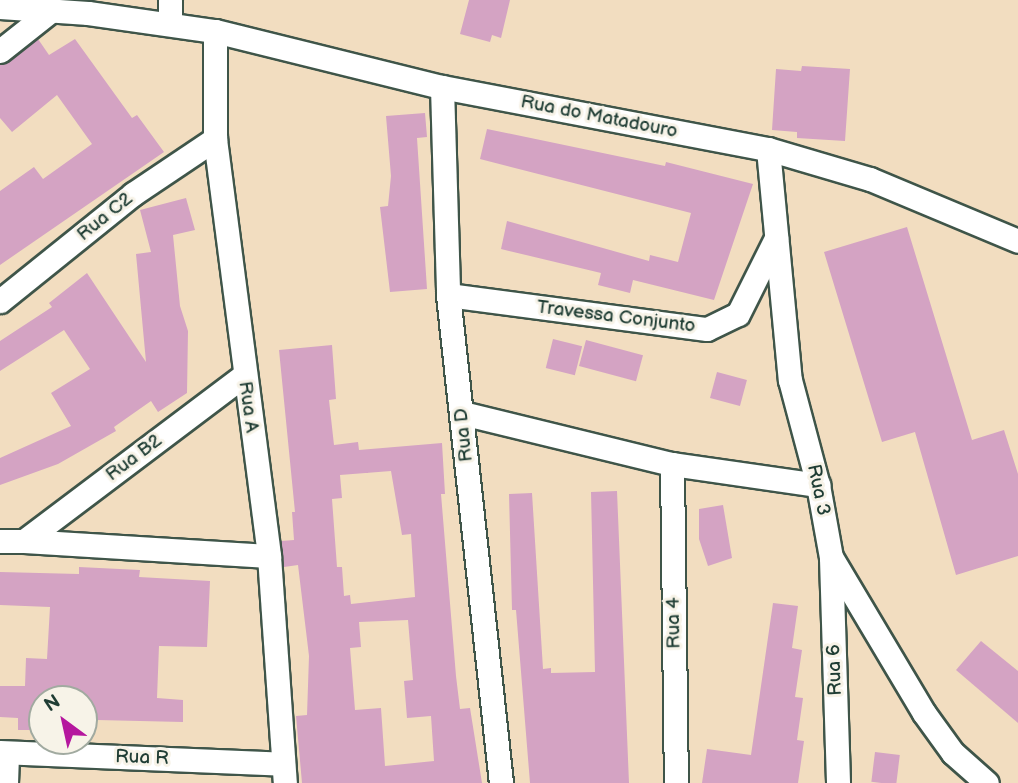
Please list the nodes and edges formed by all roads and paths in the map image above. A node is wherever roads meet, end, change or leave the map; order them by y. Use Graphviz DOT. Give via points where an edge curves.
graph roads {
  1 [pos="170,0"];
  2 [pos="0,7"];
  3 [pos="52,10"];
  4 [pos="170,23"];
  5 [pos="215,31"];
  6 [pos="0,51"];
  7 [pos="442,87"];
  8 [pos="215,139"];
  9 [pos="768,149"];
  10 [pos="776,238"];
  11 [pos="1018,241"];
  12 [pos="448,295"];
  13 [pos="0,301"];
  14 [pos="244,375"];
  15 [pos="462,413"];
  16 [pos="672,464"];
  17 [pos="818,485"];
  18 [pos="0,541"];
  19 [pos="24,541"];
  20 [pos="269,556"];
  21 [pos="831,557"];
  22 [pos="4,752"];
  23 [pos="284,773"];
  24 [pos="6,783"];
  25 [pos="502,783"];
  26 [pos="676,783"];
  27 [pos="838,783"];
  28 [pos="987,783"];
  1 -- 4 [label="street"];
  2 -- 3 [label="street, Rua do Matadouro"];
  3 -- 4 [label="street, Rua do Matadouro"];
  3 -- 6 [label="street"];
  4 -- 5 [label="street, Rua do Matadouro"];
  5 -- 7 [label="street, Rua do Matadouro"];
  5 -- 8 [label="street, Rua A"];
  7 -- 9 [label="street, Rua do Matadouro"];
  7 -- 12 [label="street, Rua D"];
  8 -- 13 [label="street, Rua C2" via="133,194"];
  8 -- 14 [label="street, Rua A"];
  9 -- 10 [label="street, Rua 3"];
  9 -- 11 [label="street, Rua do Matadouro" via="870,178"];
  10 -- 12 [label="street, Travessa Conjunto" via="738,314 707,329"];
  10 -- 17 [label="street, Rua 3" via="790,380"];
  12 -- 15 [label="street, Rua D"];
  14 -- 19 [label="street, Rua B2"];
  14 -- 20 [label="street, Rua A"];
  15 -- 16 [label="street"];
  15 -- 25 [label="street, Rua D"];
  16 -- 17 [label="street"];
  16 -- 26 [label="street, Rua 4"];
  17 -- 21 [label="street, Rua 3"];
  18 -- 19 [label="street"];
  19 -- 20 [label="street"];
  20 -- 23 [label="street, Rua A"];
  21 -- 27 [label="street, Rua 6"];
  21 -- 28 [label="street, Rua 3" via="924,713 953,753"];
  22 -- 23 [label="street, Rua R"];
  22 -- 24 [label="street"];
}
